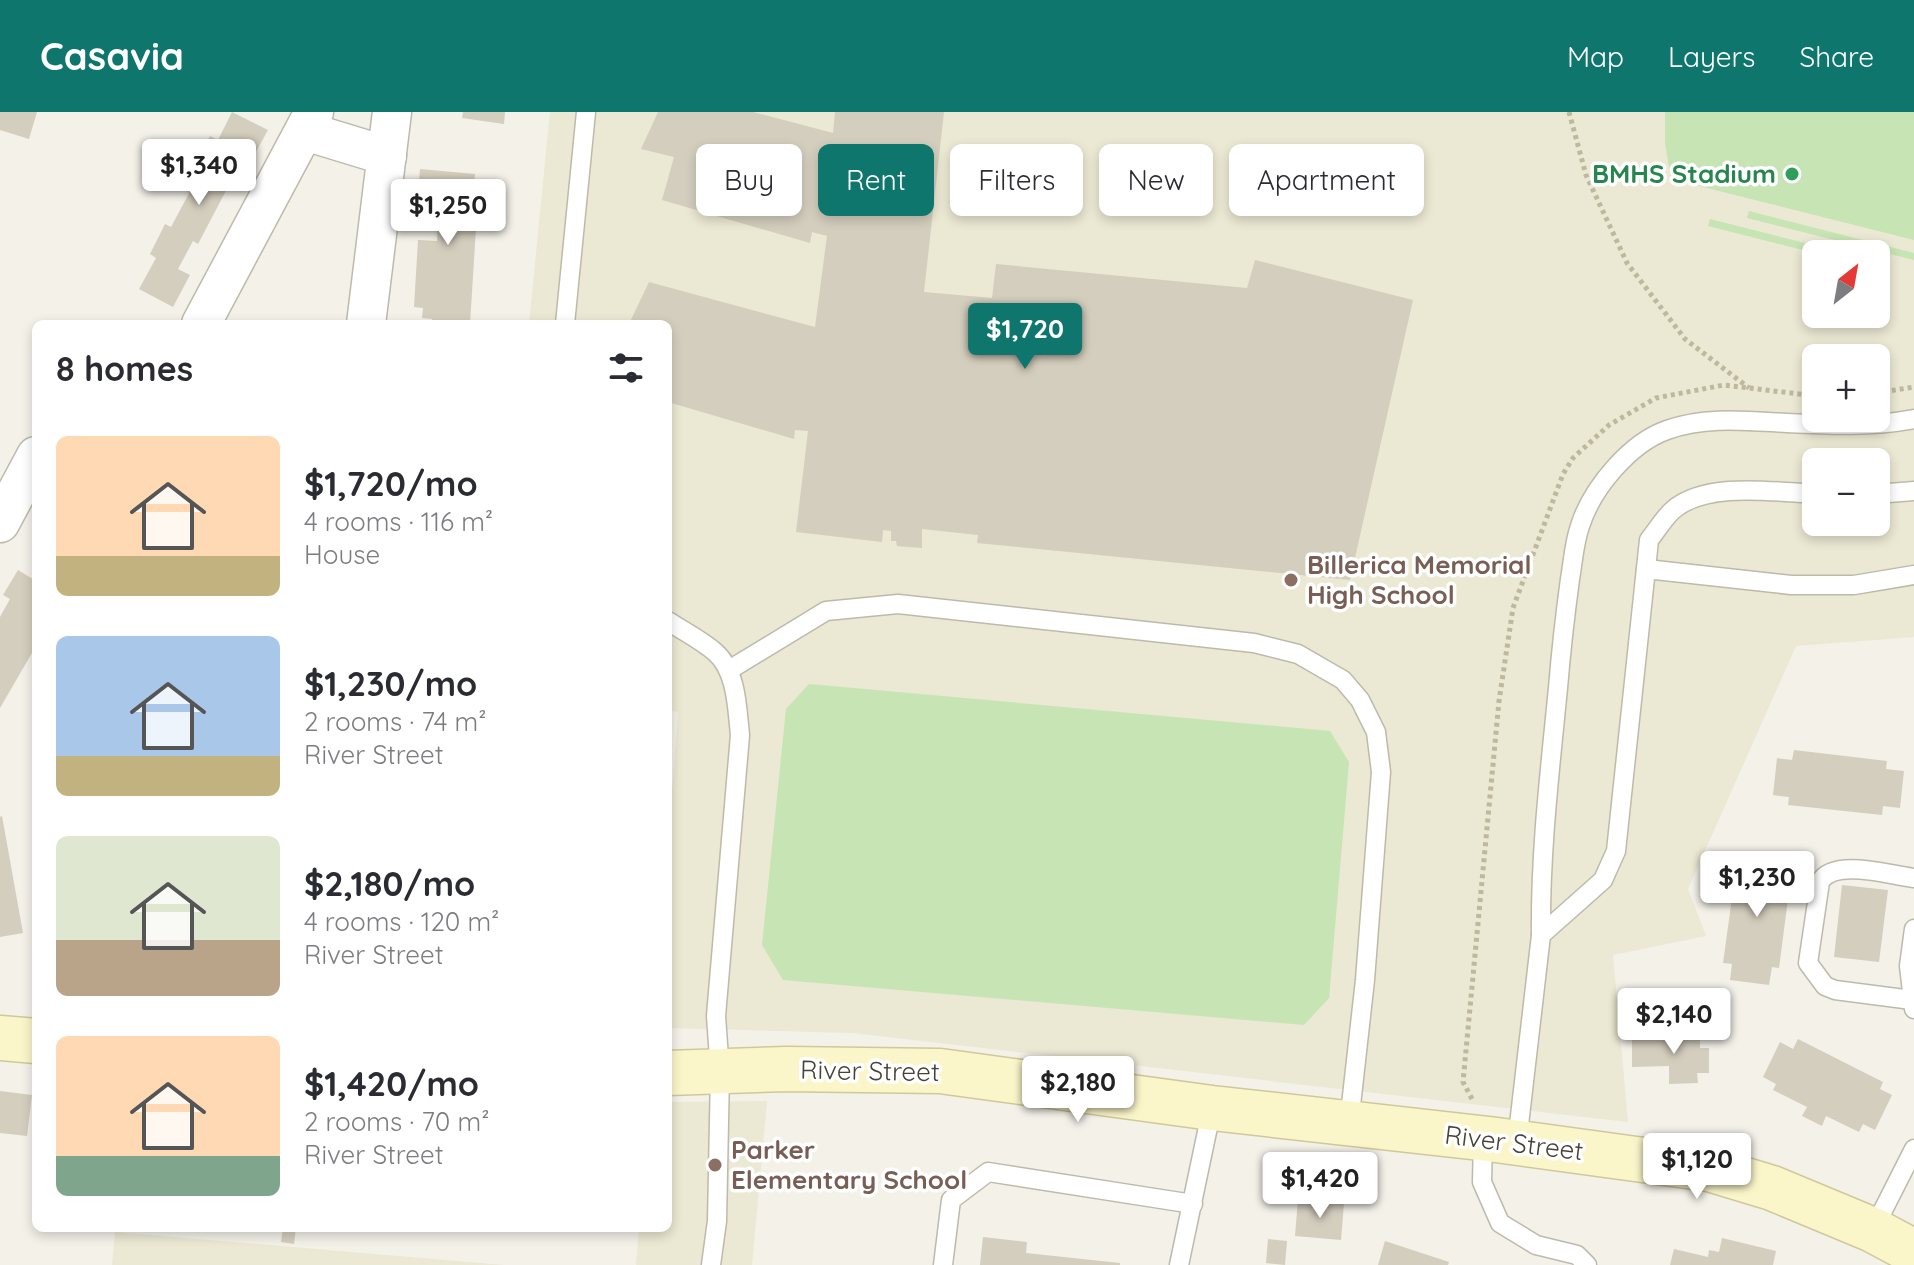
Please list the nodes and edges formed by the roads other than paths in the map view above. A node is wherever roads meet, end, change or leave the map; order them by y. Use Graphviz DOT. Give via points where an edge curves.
graph roads {
  1 [pos="392,112"];
  2 [pos="586,112"];
  3 [pos="310,121"];
  4 [pos="387,156"];
  5 [pos="203,320"];
  6 [pos="366,320"];
  7 [pos="565,320"];
  8 [pos="1914,419"];
  9 [pos="32,463"];
  10 [pos="1914,491"];
  11 [pos="1802,493"];
  12 [pos="1890,493"];
  13 [pos="0,523"];
  14 [pos="1646,569"];
  15 [pos="1914,575"];
  16 [pos="672,624"];
  17 [pos="729,670"];
  18 [pos="1914,878"];
  19 [pos="1914,929"];
  20 [pos="1541,935"];
  21 [pos="1913,1006"];
  22 [pos="0,1038"];
  23 [pos="32,1041"];
  24 [pos="720,1072"];
  25 [pos="672,1073"];
  26 [pos="1212,1108"];
  27 [pos="1349,1123"];
  28 [pos="1493,1131"];
  29 [pos="1914,1149"];
  30 [pos="1193,1204"];
  31 [pos="1873,1230"];
  32 [pos="1914,1252"];
  33 [pos="711,1265"];
  34 [pos="943,1265"];
  35 [pos="1179,1265"];
  36 [pos="1587,1265"];
  1 -- 4 [label="street"];
  2 -- 7 [label="lane"];
  3 -- 4 [label="street"];
  3 -- 5 [label="street"];
  4 -- 6 [label="street"];
  8 -- 20 [label="lane" via="1883,425 1702,422 1648,440 1612,472 1580,524 1573,556 1540,878"];
  9 -- 13 [label="street"];
  10 -- 12 [label="lane"];
  11 -- 14 [label="lane" via="1748,490 1704,495 1674,509 1649,540"];
  14 -- 15 [label="lane" via="1791,585 1854,585"];
  14 -- 20 [label="lane" via="1616,851 1603,880"];
  16 -- 17 [label="lane" via="718,654"];
  17 -- 24 [label="lane" via="740,735 716,1016"];
  17 -- 27 [label="lane" via="826,611 898,604 1254,643 1298,654 1343,680 1376,732 1381,772"];
  18 -- 21 [label="lane" via="1839,868 1825,874 1808,963 1825,986"];
  19 -- 21 [label="lane" via="1909,966"];
  20 -- 28 [label="lane"];
  22 -- 23 [label="main road"];
  24 -- 25 [label="main road, River Street"];
  24 -- 26 [label="main road, River Street" via="940,1071"];
  24 -- 33 [label="lane"];
  26 -- 27 [label="main road, River Street"];
  26 -- 30 [label="lane"];
  27 -- 28 [label="main road, River Street"];
  28 -- 31 [label="main road, River Street" via="1709,1169 1772,1188"];
  28 -- 36 [label="lane" via="1482,1182 1500,1223 1536,1245 1577,1255"];
  29 -- 31 [label="lane"];
  30 -- 34 [label="lane" via="988,1172 951,1200"];
  30 -- 35 [label="lane"];
  31 -- 32 [label="main road, River Street"];
}
